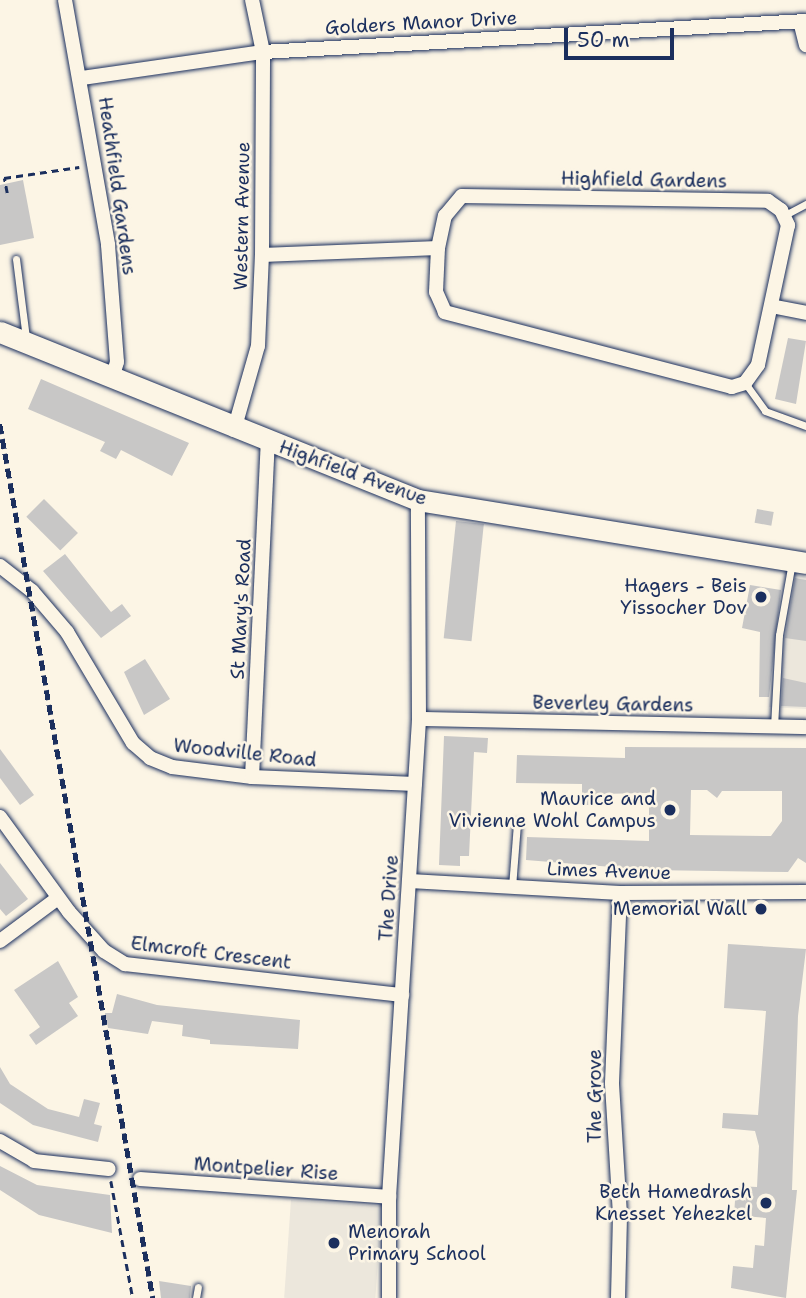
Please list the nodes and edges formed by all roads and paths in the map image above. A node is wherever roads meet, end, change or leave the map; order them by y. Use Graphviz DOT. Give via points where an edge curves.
graph roads {
  1 [pos="65,0"];
  2 [pos="251,0"];
  3 [pos="803,21"];
  4 [pos="806,45"];
  5 [pos="263,52"];
  6 [pos="82,78"];
  7 [pos="96,164"];
  8 [pos="7,193"];
  9 [pos="806,204"];
  10 [pos="785,215"];
  11 [pos="438,248"];
  12 [pos="262,255"];
  13 [pos="16,259"];
  14 [pos="771,306"];
  15 [pos="806,313"];
  16 [pos="0,332"];
  17 [pos="26,343"];
  18 [pos="112,378"];
  19 [pos="745,383"];
  20 [pos="806,426"];
  21 [pos="234,430"];
  22 [pos="268,442"];
  23 [pos="418,500"];
  24 [pos="799,562"];
  25 [pos="0,566"];
  26 [pos="419,719"];
  27 [pos="774,727"];
  28 [pos="806,727"];
  29 [pos="253,777"];
  30 [pos="415,785"];
  31 [pos="0,817"];
  32 [pos="517,823"];
  33 [pos="410,881"];
  34 [pos="512,887"];
  35 [pos="806,891"];
  36 [pos="620,893"];
  37 [pos="58,898"];
  38 [pos="0,941"];
  39 [pos="401,995"];
  40 [pos="0,1141"];
  41 [pos="109,1169"];
  42 [pos="140,1179"];
  43 [pos="112,1188"];
  44 [pos="389,1197"];
  45 [pos="198,1287"];
  46 [pos="133,1298"];
  47 [pos="196,1298"];
  48 [pos="389,1298"];
  49 [pos="618,1298"];
  1 -- 6 [label="street, Heathfield Gardens"];
  2 -- 5 [label="street, Western Avenue"];
  3 -- 4 [label="street"];
  3 -- 5 [label="street, Golders Manor Drive"];
  5 -- 6 [label="street, Golders Manor Drive"];
  5 -- 12 [label="street, Western Avenue"];
  6 -- 7 [label="street, Heathfield Gardens"];
  7 -- 8 [label="path" via="4,178"];
  7 -- 18 [label="street, Heathfield Gardens" via="117,362"];
  9 -- 10 [label="lane"];
  10 -- 11 [label="street, Highfield Gardens" via="760,201 462,196 445,216"];
  10 -- 14 [label="street" via="788,234"];
  11 -- 12 [label="street"];
  11 -- 19 [label="street, Highfield Gardens" via="436,292 445,312 724,386"];
  12 -- 21 [label="street, Western Avenue" via="258,346"];
  13 -- 17 [label="lane"];
  14 -- 15 [label="street"];
  14 -- 19 [label="street" via="758,365"];
  16 -- 17 [label="street, Highfield Avenue"];
  17 -- 18 [label="street, Highfield Avenue"];
  18 -- 21 [label="street, Highfield Avenue"];
  19 -- 20 [label="lane" via="765,411"];
  21 -- 22 [label="street, Highfield Avenue"];
  22 -- 23 [label="street, Highfield Avenue"];
  22 -- 29 [label="street, St Mary's Road"];
  23 -- 24 [label="street, Highfield Avenue"];
  23 -- 26 [label="street, The Drive"];
  24 -- 27 [label="lane" via="780,625"];
  25 -- 29 [label="street, Woodville Road" via="32,591 67,632 142,752 172,767"];
  26 -- 27 [label="street, Beverley Gardens"];
  26 -- 30 [label="street, The Drive"];
  27 -- 28 [label="street, Beverley Gardens"];
  29 -- 30 [label="street, Woodville Road"];
  30 -- 33 [label="street, The Drive"];
  31 -- 37 [label="street, Elmcroft Crescent"];
  32 -- 34 [label="lane"];
  33 -- 34 [label="street, Limes Avenue"];
  33 -- 39 [label="street, The Drive"];
  34 -- 36 [label="street, Limes Avenue"];
  35 -- 36 [label="street, Limes Avenue"];
  36 -- 49 [label="street, The Grove" via="612,1083 620,1215"];
  37 -- 38 [label="street"];
  37 -- 39 [label="street, Elmcroft Crescent" via="96,943 125,964"];
  39 -- 44 [label="street, The Drive"];
  40 -- 41 [label="street" via="34,1161"];
  42 -- 44 [label="street, Montpelier Rise"];
  43 -- 46 [label="path"];
  44 -- 48 [label="street, The Drive"];
  45 -- 47 [label="lane"];
}
